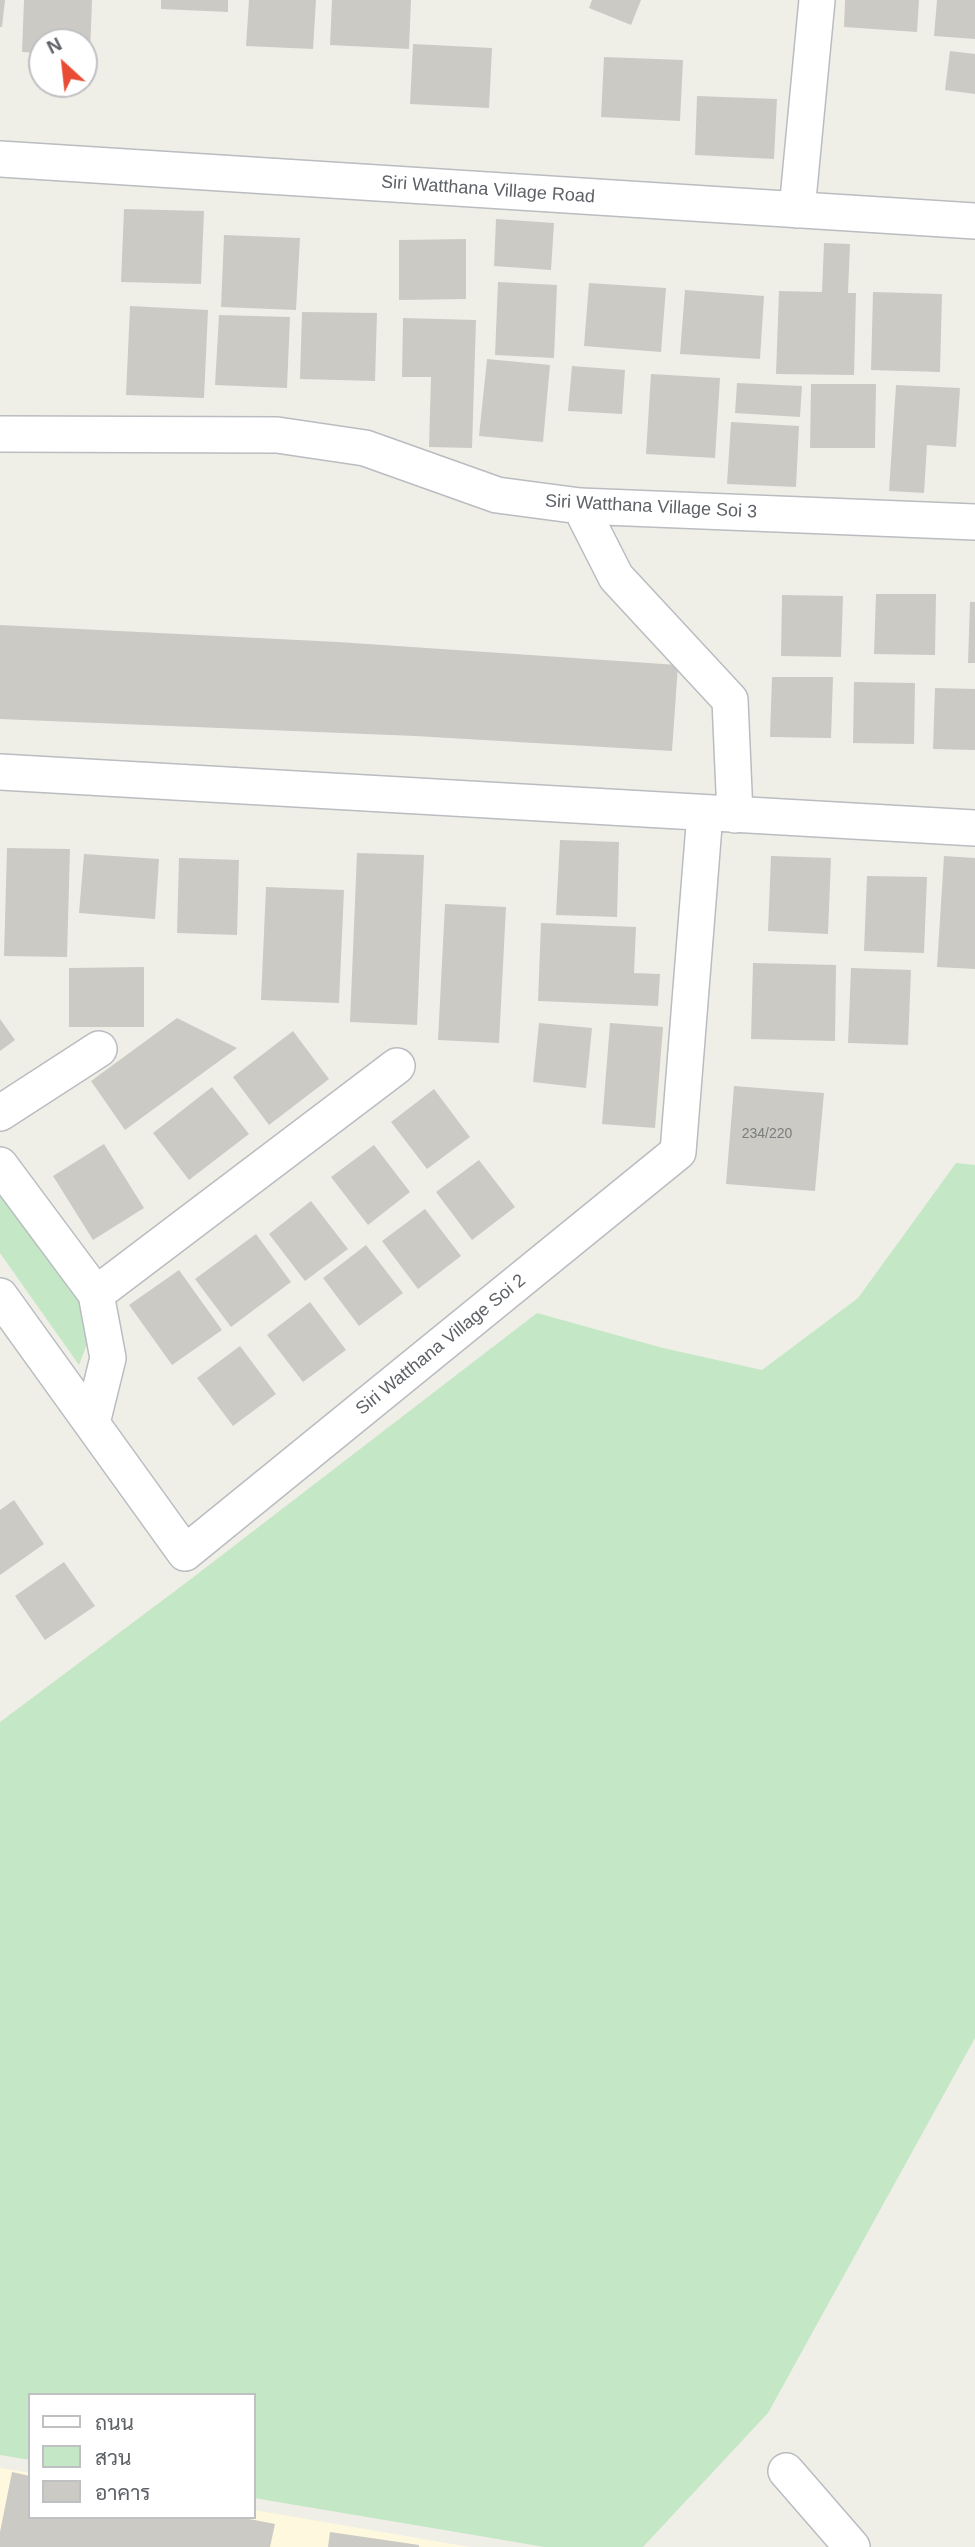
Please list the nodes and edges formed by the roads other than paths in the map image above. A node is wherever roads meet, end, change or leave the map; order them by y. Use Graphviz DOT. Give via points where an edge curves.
graph roads {
  1 [pos="817,0"];
  2 [pos="0,159"];
  3 [pos="797,210"];
  4 [pos="975,221"];
  5 [pos="0,434"];
  6 [pos="580,506"];
  7 [pos="975,522"];
  8 [pos="0,772"];
  9 [pos="720,814"];
  10 [pos="975,828"];
  11 [pos="99,1049"];
  12 [pos="397,1066"];
  13 [pos="0,1112"];
  14 [pos="0,1166"];
  15 [pos="96,1294"];
  16 [pos="0,1296"];
  17 [pos="92,1423"];
  18 [pos="786,2471"];
  19 [pos="852,2547"];
  1 -- 3 [label="street"];
  2 -- 3 [label="street, Siri Watthana Village Road"];
  3 -- 4 [label="street, Siri Watthana Village Road"];
  5 -- 6 [label="street, Siri Watthana Village Soi 3" via="277,435 365,448 497,495"];
  6 -- 7 [label="street, Siri Watthana Village Soi 3"];
  6 -- 9 [label="street" via="616,577 730,700"];
  8 -- 9 [label="street"];
  9 -- 10 [label="street"];
  9 -- 17 [label="street, Siri Watthana Village Soi 2" via="677,1152 186,1553"];
  11 -- 13 [label="street"];
  12 -- 15 [label="street"];
  14 -- 15 [label="street"];
  15 -- 17 [label="street" via="108,1358"];
  16 -- 17 [label="street, Siri Watthana Village Soi 2"];
  18 -- 19 [label="street"];
}
